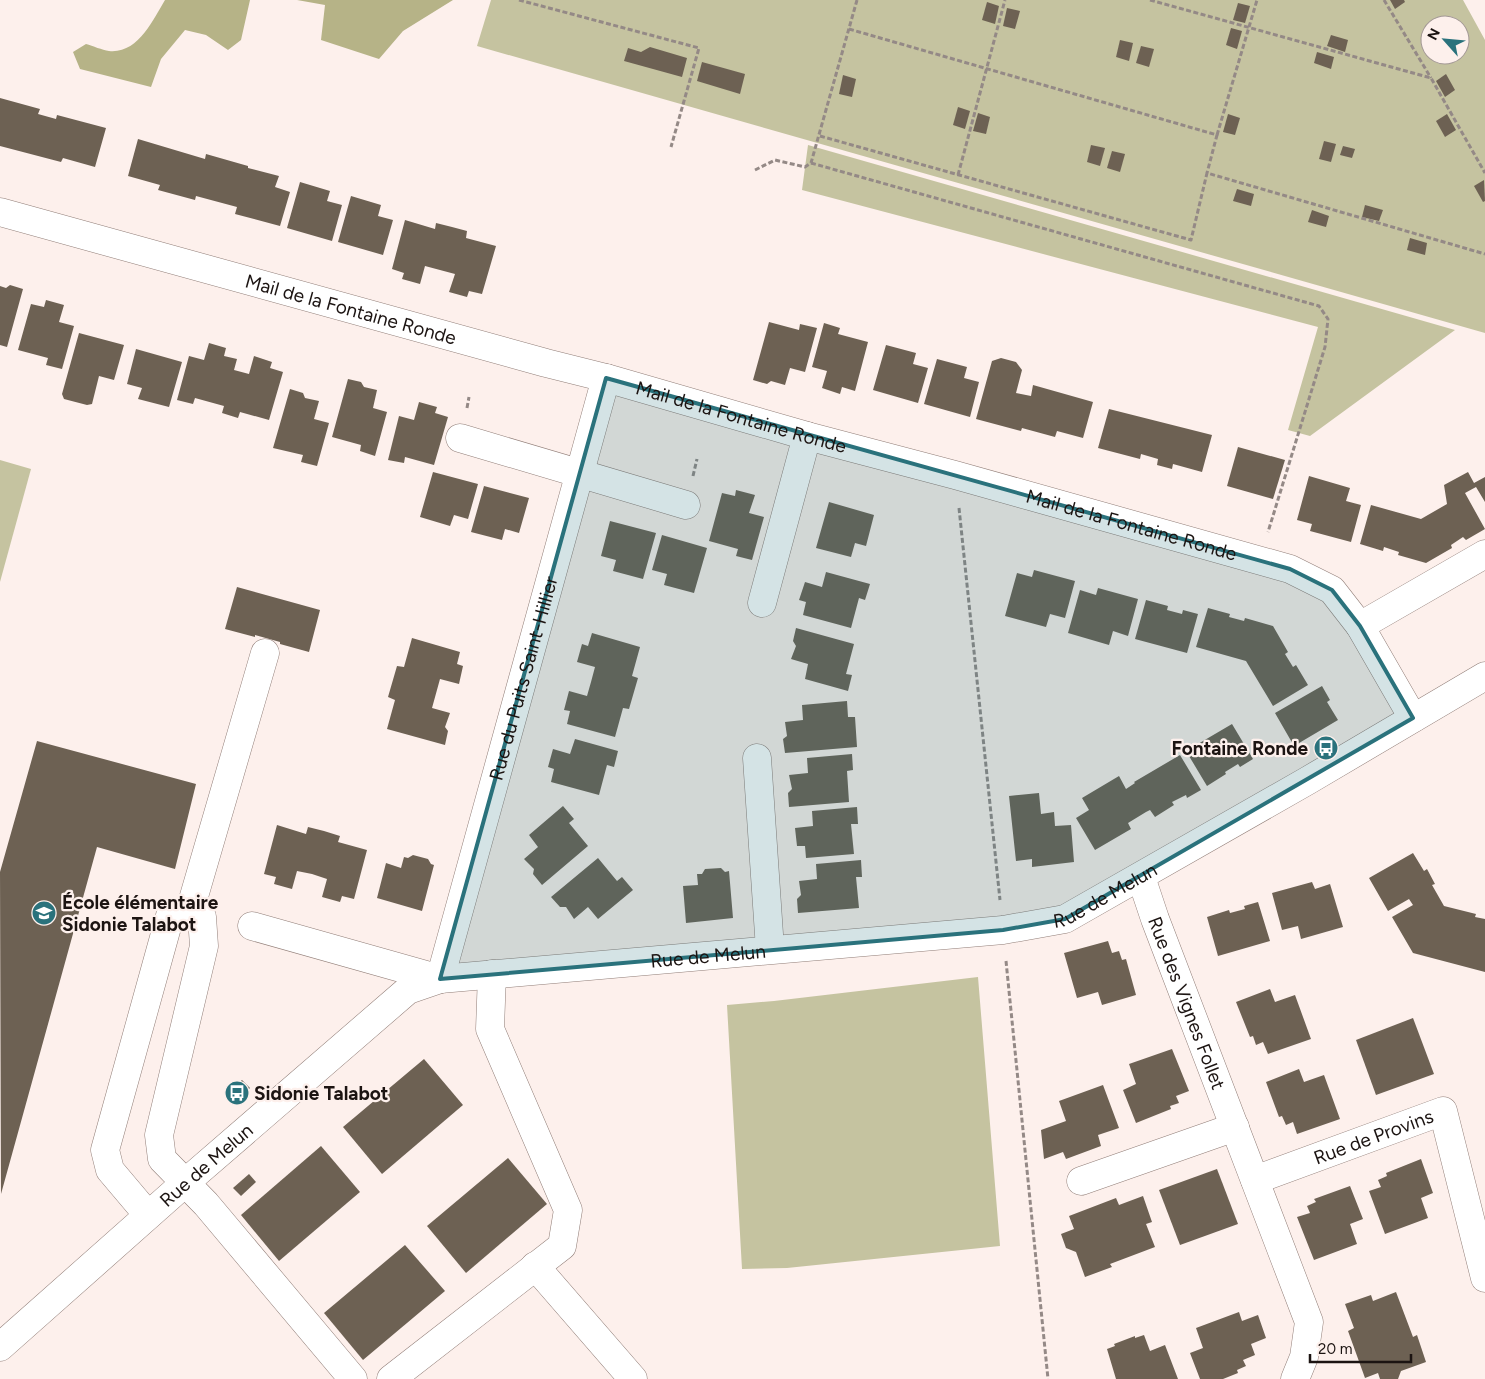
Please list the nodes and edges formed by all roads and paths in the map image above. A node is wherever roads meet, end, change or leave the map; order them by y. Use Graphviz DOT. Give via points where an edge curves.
graph roads {
  1 [pos="519,0"];
  2 [pos="858,0"];
  3 [pos="1005,0"];
  4 [pos="1150,0"];
  5 [pos="1257,0"];
  6 [pos="1384,0"];
  7 [pos="1249,28"];
  8 [pos="849,30"];
  9 [pos="986,69"];
  10 [pos="1431,78"];
  11 [pos="1217,134"];
  12 [pos="820,136"];
  13 [pos="671,147"];
  14 [pos="811,163"];
  15 [pos="755,170"];
  16 [pos="1208,173"];
  17 [pos="1485,173"];
  18 [pos="958,175"];
  19 [pos="0,212"];
  20 [pos="1485,254"];
  21 [pos="606,378"];
  22 [pos="807,436"];
  23 [pos="460,438"];
  24 [pos="580,474"];
  25 [pos="686,505"];
  26 [pos="1485,554"];
  27 [pos="1259,561"];
  28 [pos="762,603"];
  29 [pos="1360,626"];
  30 [pos="265,653"];
  31 [pos="1485,676"];
  32 [pos="1413,718"];
  33 [pos="757,758"];
  34 [pos="1141,877"];
  35 [pos="190,910"];
  36 [pos="252,926"];
  37 [pos="770,949"];
  38 [pos="492,974"];
  39 [pos="440,979"];
  40 [pos="1235,1127"];
  41 [pos="1255,1180"];
  42 [pos="1081,1181"];
  43 [pos="186,1182"];
  44 [pos="148,1215"];
  45 [pos="535,1266"];
  46 [pos="1485,1278"];
  47 [pos="0,1347"];
  48 [pos="353,1379"];
  49 [pos="390,1379"];
  50 [pos="633,1379"];
  51 [pos="1295,1379"];
  1 -- 13 [label="path" via="699,48"];
  2 -- 8 [label="path"];
  3 -- 9 [label="path"];
  4 -- 7 [label="path"];
  5 -- 7 [label="path"];
  6 -- 10 [label="path"];
  7 -- 10 [label="path"];
  7 -- 11 [label="path"];
  8 -- 9 [label="path"];
  8 -- 12 [label="path"];
  9 -- 11 [label="path"];
  9 -- 18 [label="path"];
  10 -- 17 [label="path"];
  11 -- 16 [label="path"];
  12 -- 14 [label="path"];
  12 -- 18 [label="path"];
  14 -- 15 [label="path" via="805,168 775,160"];
  14 -- 27 [label="path" via="1319,306 1328,319 1326,348"];
  16 -- 18 [label="path" via="1192,240"];
  16 -- 20 [label="path"];
  19 -- 21 [label="street, Mail de la Fontaine Ronde"];
  21 -- 22 [label="street, Mail de la Fontaine Ronde"];
  21 -- 24 [label="street, Rue du Puits Saint-Hillier"];
  22 -- 27 [label="street, Mail de la Fontaine Ronde"];
  22 -- 28 [label="street"];
  23 -- 24 [label="street"];
  24 -- 25 [label="street"];
  24 -- 39 [label="street, Rue du Puits Saint-Hillier"];
  26 -- 29 [label="street"];
  27 -- 29 [label="street, Mail de la Fontaine Ronde" via="1290,570 1332,590"];
  29 -- 32 [label="street, Mail de la Fontaine Ronde"];
  30 -- 35 [label="street"];
  31 -- 32 [label="street, Rue de Melun"];
  32 -- 34 [label="street, Rue de Melun"];
  33 -- 37 [label="street"];
  34 -- 37 [label="street, Rue de Melun" via="1065,919 1003,930"];
  34 -- 40 [label="street, Rue des Vignes Follet"];
  35 -- 43 [label="street" via="202,917 204,946 159,1135 162,1159"];
  35 -- 44 [label="street" via="170,916 105,1150 110,1170"];
  36 -- 39 [label="street"];
  37 -- 38 [label="street, Rue de Melun"];
  38 -- 39 [label="street, Rue de Melun"];
  38 -- 45 [label="street" via="490,1029 568,1210 562,1246"];
  39 -- 43 [label="street, Rue de Melun" via="408,990"];
  40 -- 41 [label="street, Rue des Vignes Follet"];
  40 -- 42 [label="street"];
  41 -- 46 [label="street, Rue de Provins" via="1443,1111"];
  41 -- 51 [label="street, Rue des Vignes Follet" via="1309,1322 1304,1357"];
  43 -- 44 [label="street, Rue de Melun"];
  43 -- 48 [label="street"];
  44 -- 47 [label="street, Rue de Melun"];
  45 -- 49 [label="street"];
  45 -- 50 [label="street"];
}
